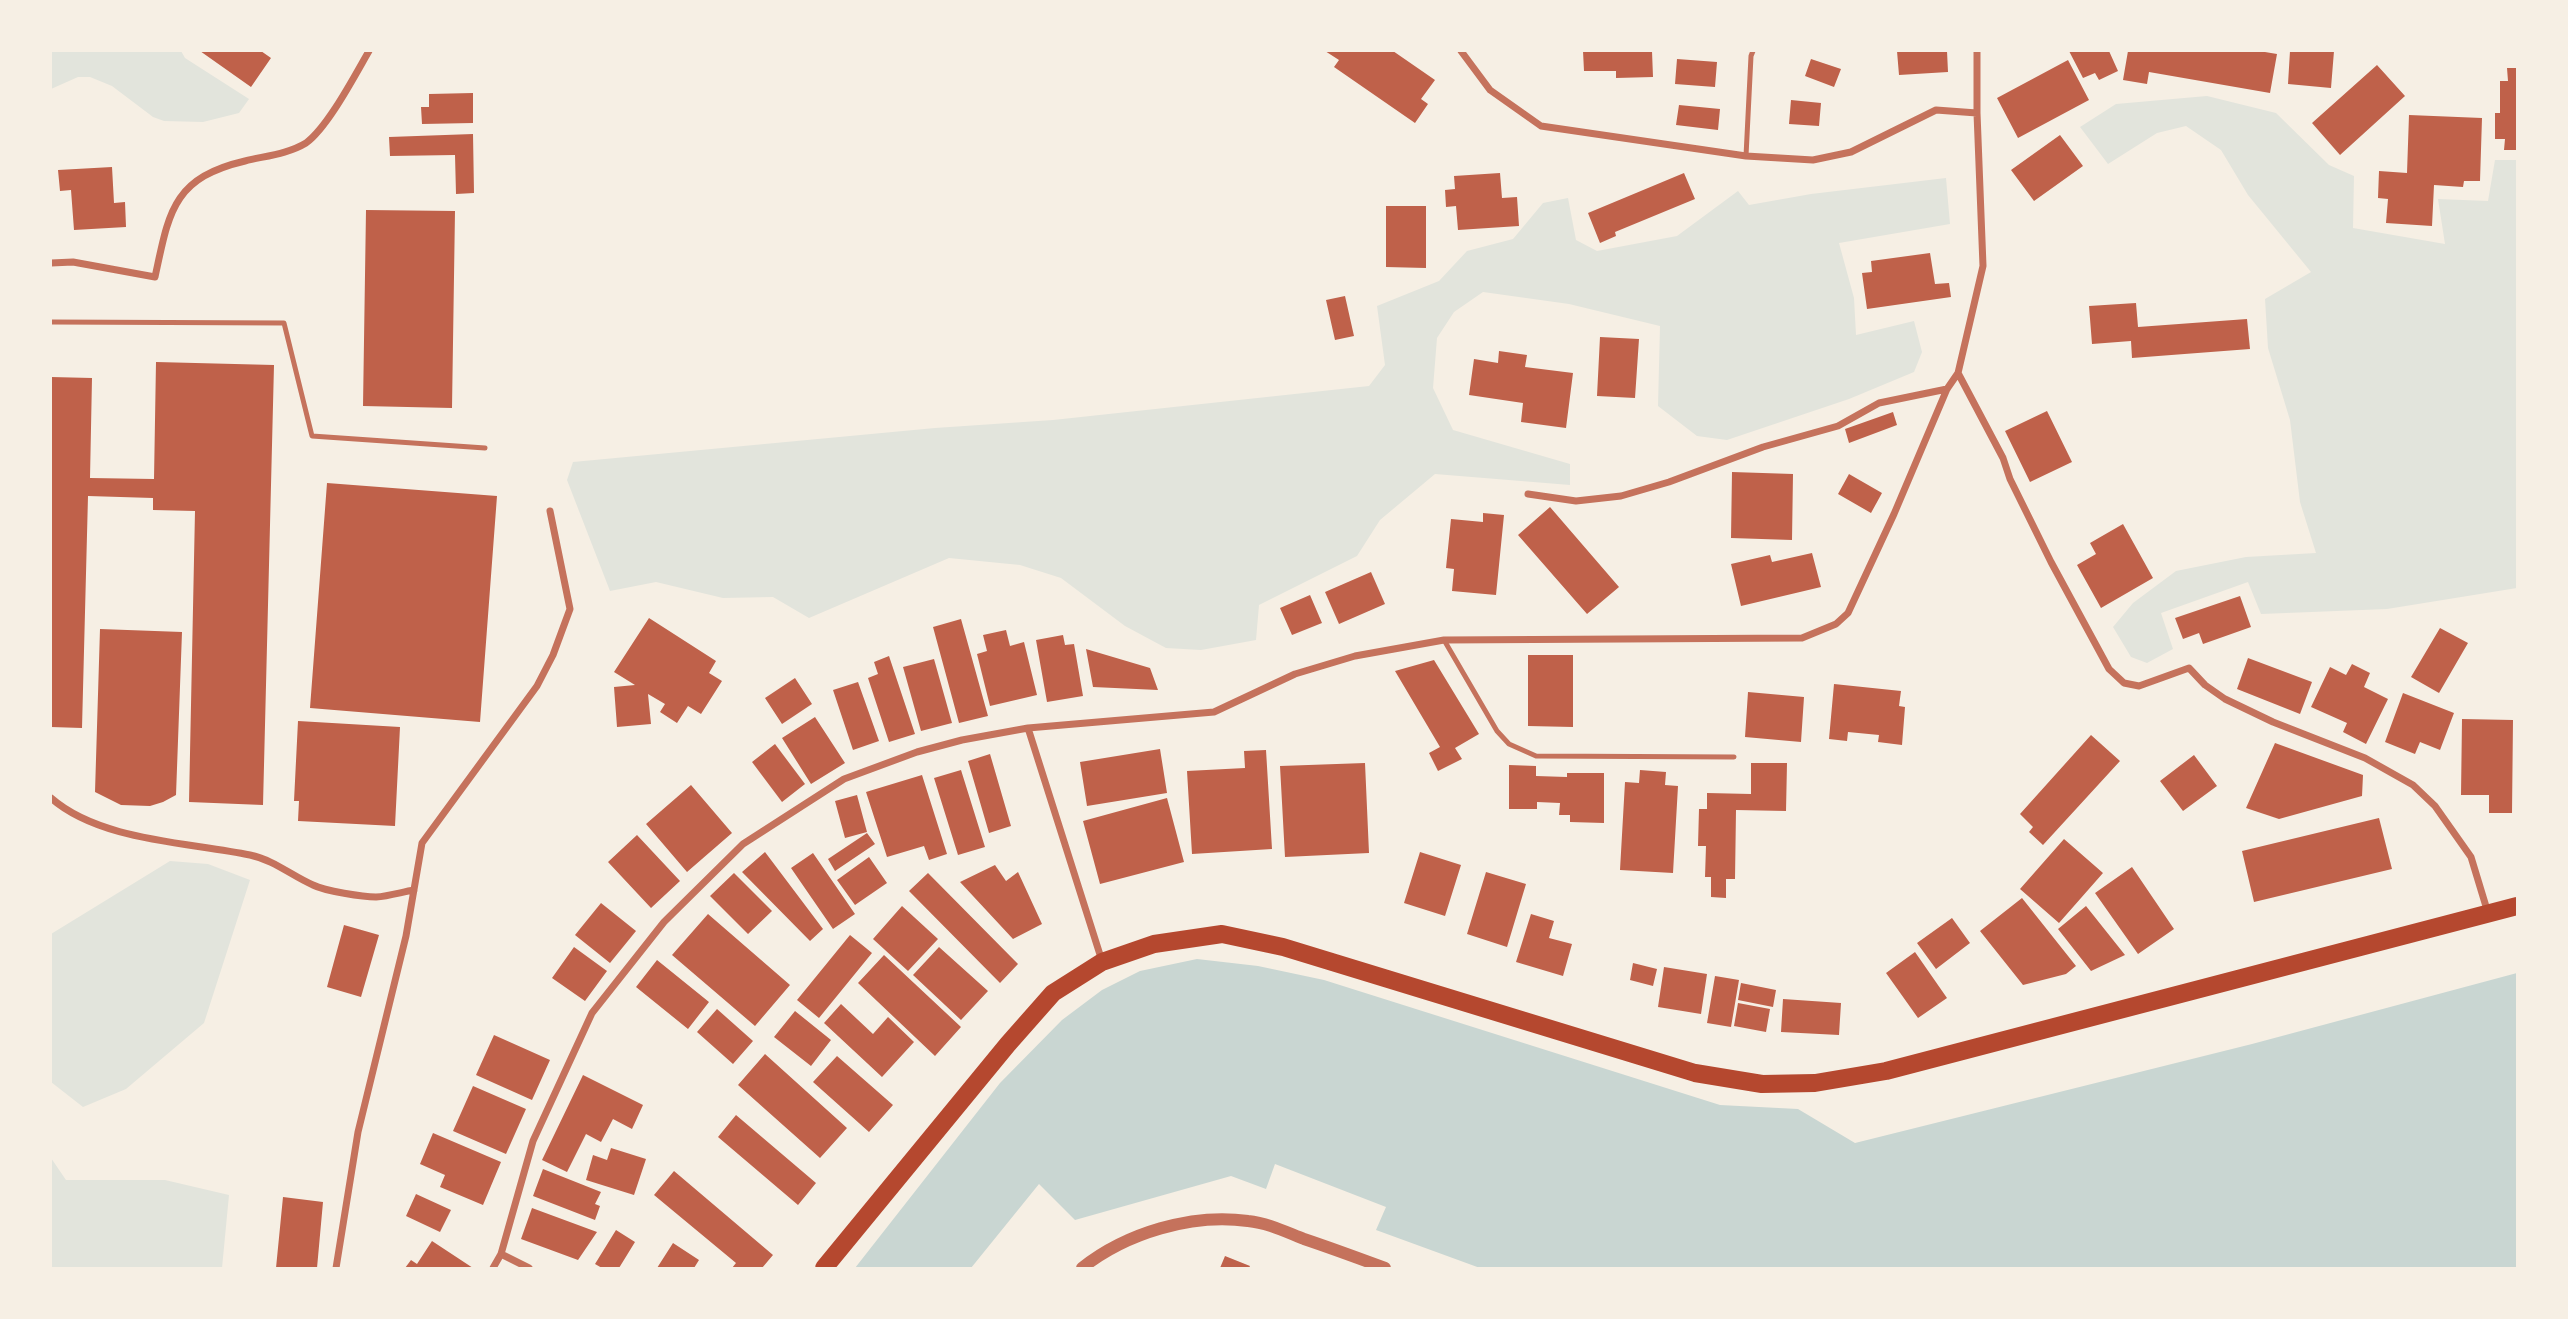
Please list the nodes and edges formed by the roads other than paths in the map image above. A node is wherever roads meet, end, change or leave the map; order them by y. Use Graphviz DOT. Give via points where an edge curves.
graph roads {
  1 [pos="369,51"];
  2 [pos="1461,51"];
  3 [pos="1753,51"];
  4 [pos="1977,51"];
  5 [pos="1977,113"];
  6 [pos="1746,156"];
  7 [pos="51,262"];
  8 [pos="51,322"];
  9 [pos="1958,373"];
  10 [pos="1947,389"];
  11 [pos="485,448"];
  12 [pos="1528,494"];
  13 [pos="550,511"];
  14 [pos="1444,640"];
  15 [pos="1028,728"];
  16 [pos="1734,757"];
  17 [pos="51,798"];
  18 [pos="414,890"];
  19 [pos="2517,906"];
  20 [pos="2488,914"];
  21 [pos="1102,962"];
  22 [pos="501,1254"];
  23 [pos="1357,1264"];
  24 [pos="336,1268"];
  25 [pos="493,1268"];
  26 [pos="529,1268"];
  27 [pos="824,1268"];
  28 [pos="1082,1268"];
  29 [pos="1385,1268"];
  1 -- 7 [label="street" via="324,124 306,142 210,174 177,200 167,218 155,277"];
  2 -- 6 [label="street" via="1490,90 1541,126"];
  3 -- 6 [label="lane"];
  4 -- 5 [label="street"];
  5 -- 6 [label="street" via="1936,110 1850,152 1813,160"];
  5 -- 9 [label="street" via="1983,266"];
  8 -- 11 [label="lane" via="284,323 312,436"];
  9 -- 10 [label="street"];
  9 -- 20 [label="street" via="2109,669 2124,683 2139,686 2189,668 2225,699 2365,758 2413,785 2435,806 2472,857"];
  10 -- 12 [label="street" via="1879,403 1838,426 1621,496 1576,501"];
  10 -- 14 [label="street" via="1848,612 1824,631 1802,638"];
  13 -- 18 [label="street" via="570,609 537,686 422,843"];
  14 -- 15 [label="street" via="1319,667 1214,712"];
  14 -- 16 [label="lane" via="1497,731 1509,744 1536,756"];
  15 -- 21 [label="street"];
  15 -- 22 [label="street" via="917,752 844,779 743,844 709,876 664,922 592,1013 533,1141"];
  17 -- 18 [label="street" via="91,823 254,856 315,886 375,897"];
  18 -- 24 [label="street" via="358,1132"];
  19 -- 20 [label="main road"];
  20 -- 21 [label="main road" via="1886,1071 1815,1083 1762,1084 1695,1073 1283,947 1222,934 1154,944"];
  21 -- 27 [label="main road" via="1053,993"];
  22 -- 25 [label="street"];
  22 -- 26 [label="street"];
  23 -- 28 [label="street" via="1269,1225 1214,1220 1153,1232"];
  23 -- 29 [label="street"];
}
